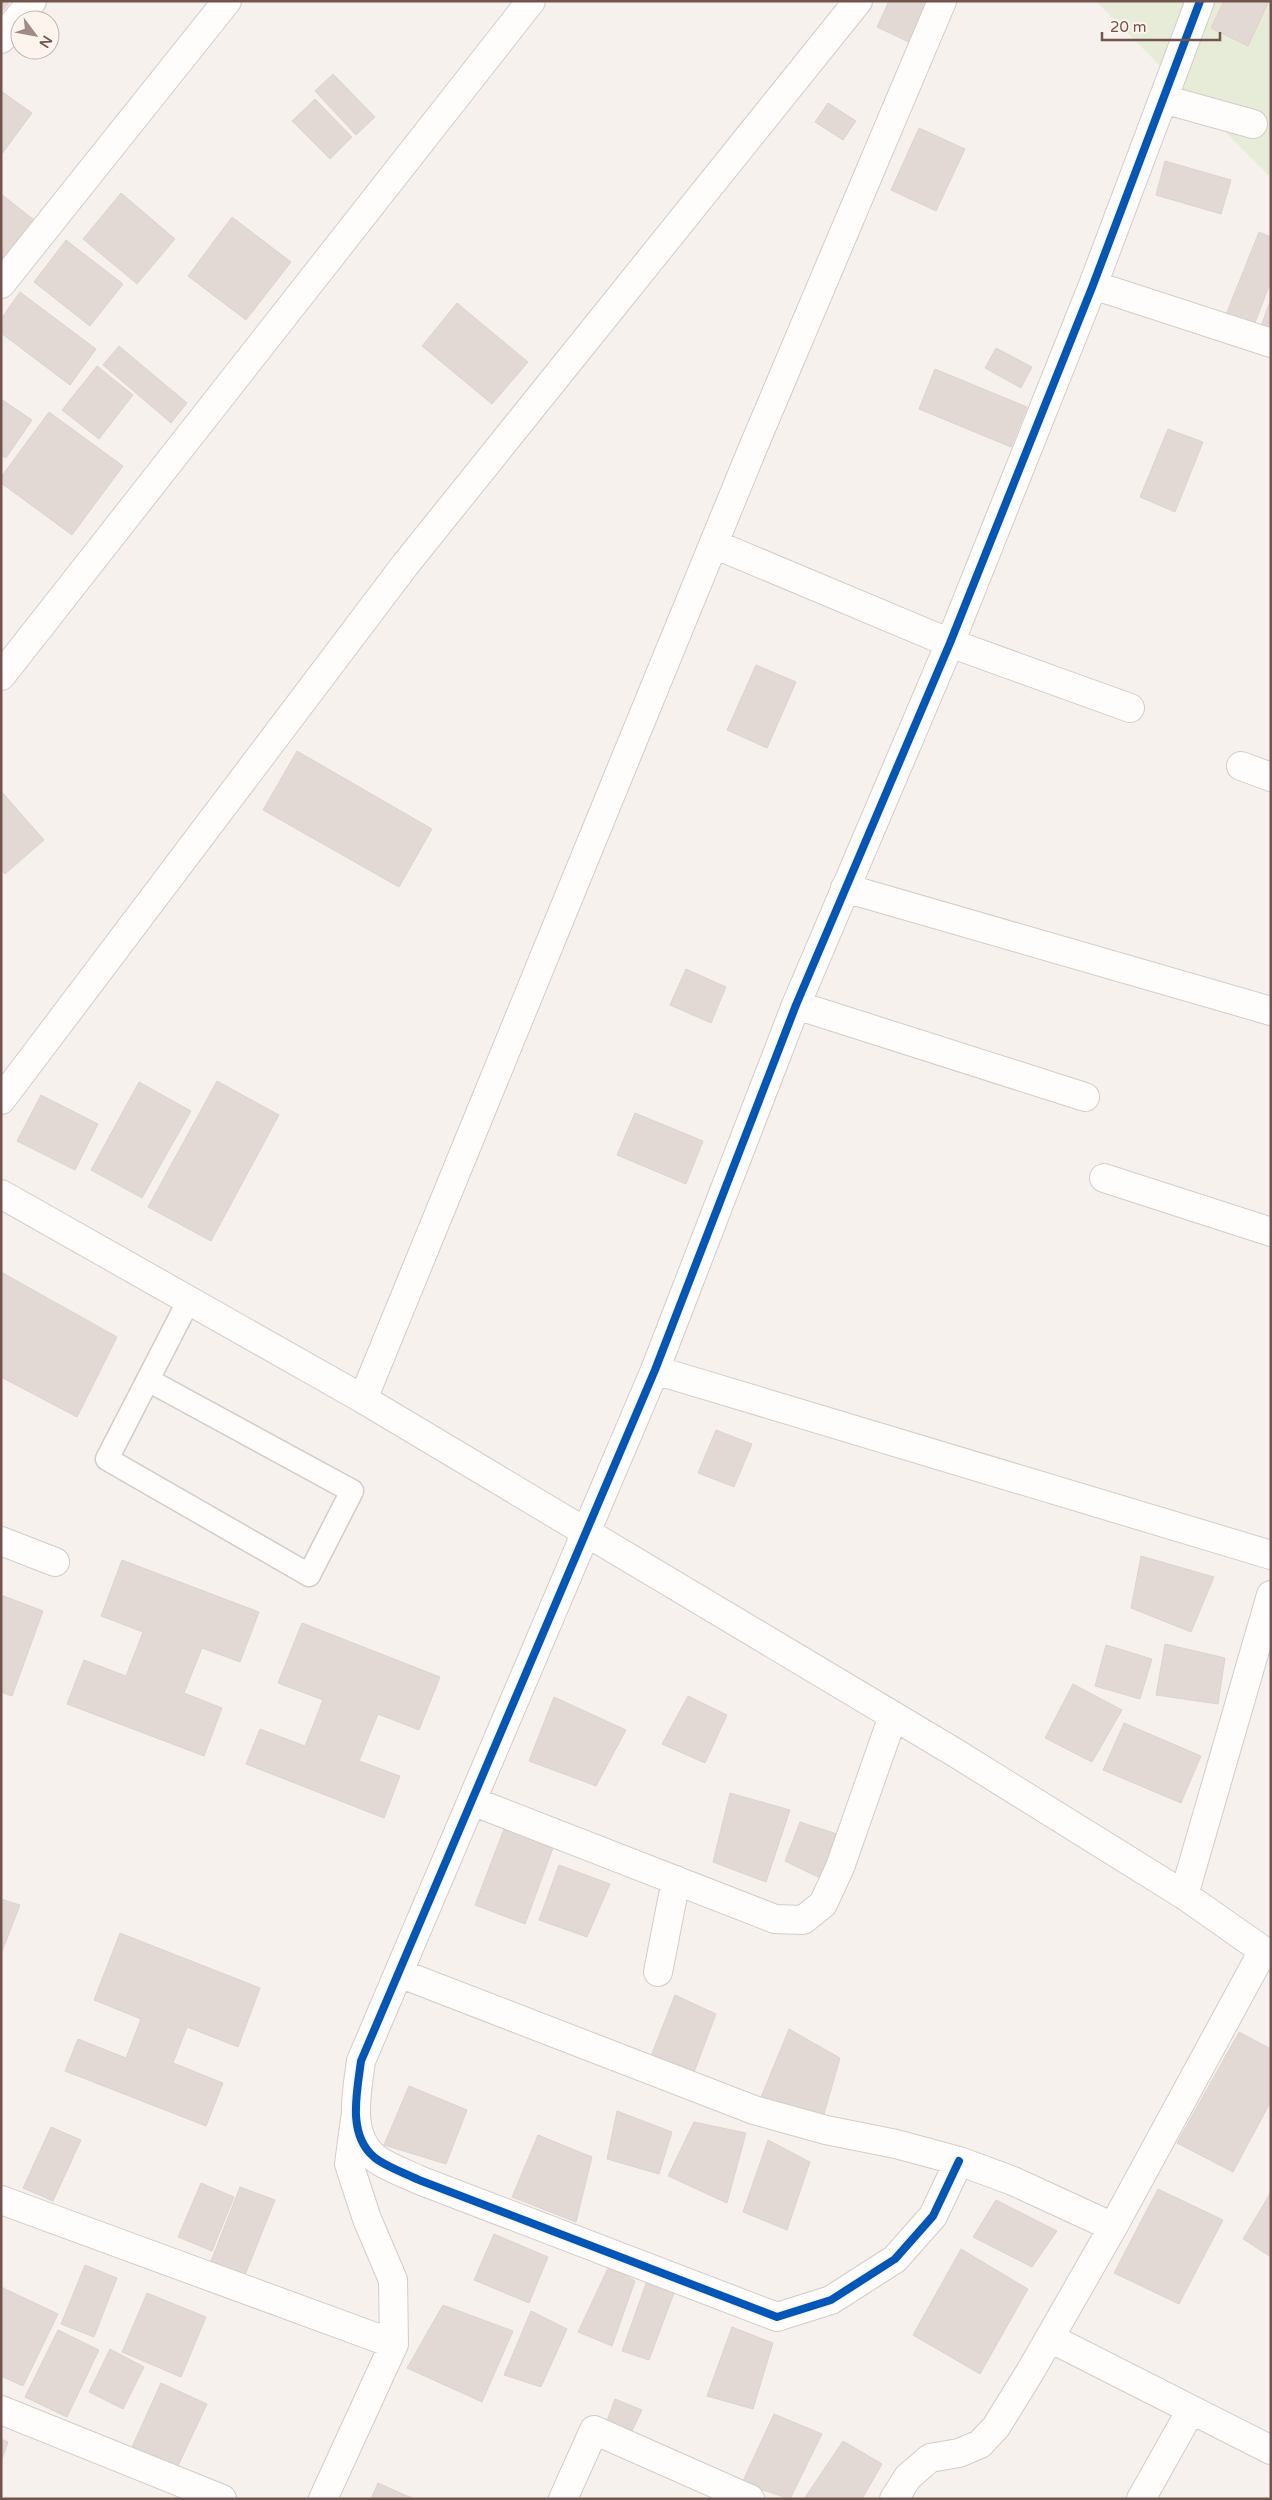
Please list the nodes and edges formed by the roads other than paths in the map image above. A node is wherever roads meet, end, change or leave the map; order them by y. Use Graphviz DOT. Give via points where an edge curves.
graph roads {
  1 [pos="32,1"];
  2 [pos="227,1"];
  3 [pos="531,1"];
  4 [pos="858,1"];
  5 [pos="942,1"];
  6 [pos="1200,1"];
  7 [pos="1,39"];
  8 [pos="1162,98"];
  9 [pos="1253,124"];
  10 [pos="1,284"];
  11 [pos="1093,285"];
  12 [pos="1271,343"];
  13 [pos="714,544"];
  14 [pos="950,643"];
  15 [pos="1,676"];
  16 [pos="1130,708"];
  17 [pos="1241,766"];
  18 [pos="1271,777"];
  19 [pos="845,888"];
  20 [pos="796,1005"];
  21 [pos="1271,1011"];
  22 [pos="1085,1097"];
  23 [pos="1,1100"];
  24 [pos="1104,1178"];
  25 [pos="1,1194"];
  26 [pos="1271,1232"];
  27 [pos="189,1300"];
  28 [pos="655,1370"];
  29 [pos="148,1380"];
  30 [pos="363,1399"];
  31 [pos="587,1533"];
  32 [pos="1,1541"];
  33 [pos="1271,1555"];
  34 [pos="55,1562"];
  35 [pos="1271,1595"];
  36 [pos="893,1716"];
  37 [pos="472,1801"];
  38 [pos="676,1880"];
  39 [pos="1184,1896"];
  40 [pos="1267,1954"];
  41 [pos="398,1972"];
  42 [pos="658,1972"];
  43 [pos="356,2111"];
  44 [pos="959,2161"];
  45 [pos="1,2200"];
  46 [pos="1113,2228"];
  47 [pos="1050,2338"];
  48 [pos="394,2344"];
  49 [pos="1,2410"];
  50 [pos="1191,2410"];
  51 [pos="1271,2450"];
  52 [pos="222,2499"];
  53 [pos="323,2499"];
  54 [pos="563,2499"];
  55 [pos="750,2499"];
  56 [pos="894,2499"];
  57 [pos="1141,2499"];
  1 -- 7 [label="street"];
  2 -- 10 [label="street"];
  3 -- 15 [label="street"];
  4 -- 23 [label="street" via="405,564"];
  5 -- 13 [label="street"];
  6 -- 8 [label="street"];
  8 -- 9 [label="street"];
  8 -- 11 [label="street"];
  11 -- 12 [label="street"];
  11 -- 14 [label="street"];
  13 -- 14 [label="street"];
  13 -- 30 [label="street"];
  14 -- 16 [label="street"];
  14 -- 19 [label="street"];
  17 -- 18 [label="street"];
  19 -- 20 [label="street"];
  19 -- 21 [label="street"];
  20 -- 22 [label="street"];
  20 -- 28 [label="street"];
  24 -- 26 [label="street"];
  25 -- 27 [label="street"];
  27 -- 29 [label="lane"];
  27 -- 30 [label="street"];
  28 -- 31 [label="street"];
  28 -- 33 [label="street"];
  29 -- 29 [label="lane" via="107,1459 309,1575 352,1491"];
  30 -- 31 [label="street"];
  31 -- 36 [label="street"];
  31 -- 37 [label="street"];
  32 -- 34 [label="street"];
  35 -- 39 [label="street"];
  36 -- 38 [label="street" via="840,1867 823,1904 803,1920 775,1919"];
  36 -- 39 [label="street"];
  37 -- 38 [label="street"];
  37 -- 41 [label="street"];
  38 -- 42 [label="street"];
  39 -- 40 [label="street"];
  40 -- 46 [label="street"];
  41 -- 43 [label="street" via="361,2061"];
  41 -- 44 [label="street" via="754,2110"];
  43 -- 44 [label="street" via="359,2134 374,2157 419,2180 777,2317 831,2300 895,2259 933,2216"];
  43 -- 48 [label="street" via="349,2164 367,2219 394,2280"];
  44 -- 46 [label="street" via="1013,2181"];
  45 -- 48 [label="street"];
  46 -- 47 [label="street"];
  47 -- 50 [label="street"];
  47 -- 56 [label="street" via="996,2427 980,2444 960,2453 930,2458 908,2477"];
  48 -- 53 [label="street"];
  49 -- 52 [label="street"];
  50 -- 51 [label="street"];
  50 -- 57 [label="street"];
  54 -- 55 [label="street" via="594,2430"];
}
